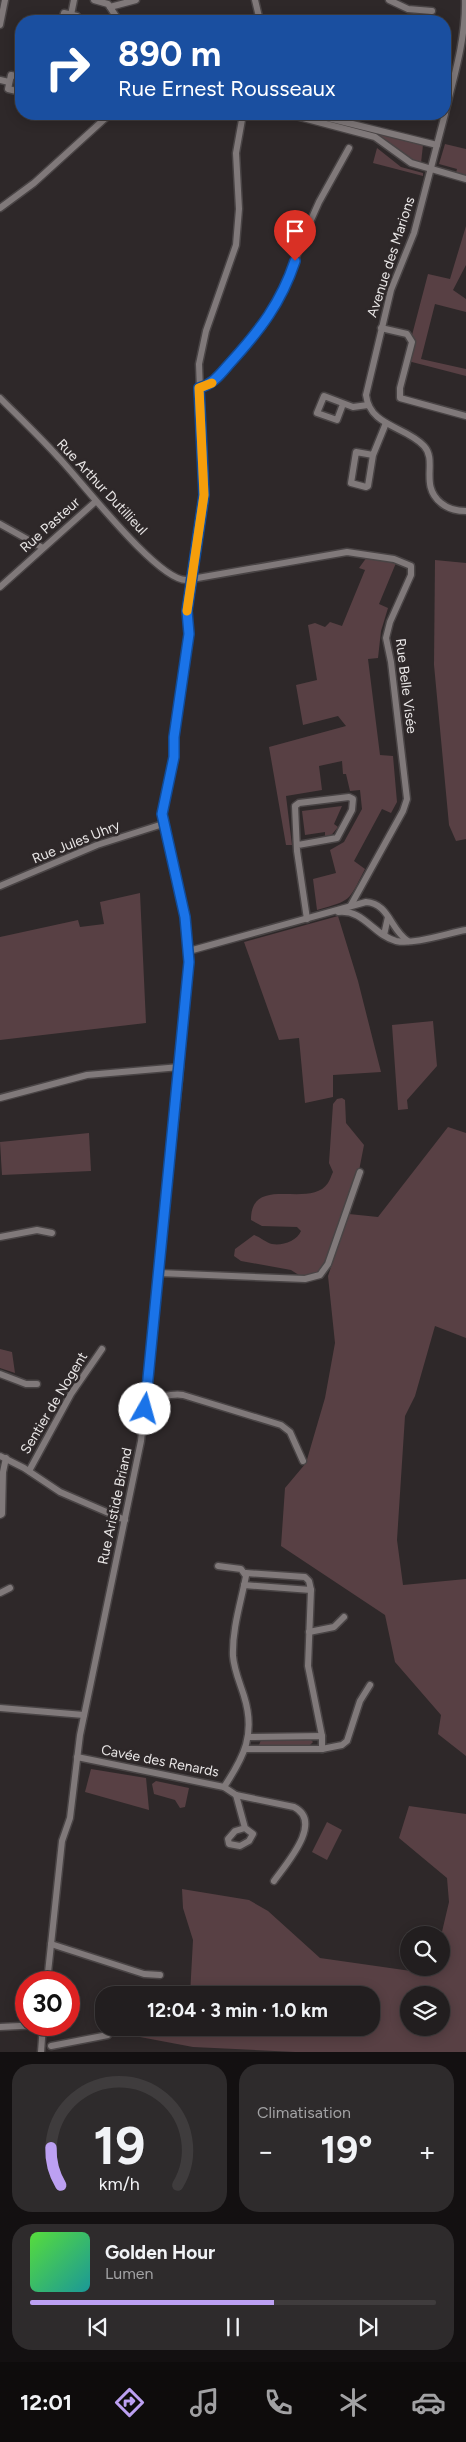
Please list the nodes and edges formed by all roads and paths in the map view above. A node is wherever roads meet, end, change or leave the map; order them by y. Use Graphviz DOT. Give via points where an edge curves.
graph roads {
  1 [pos="5,0"];
  2 [pos="74,0"];
  3 [pos="94,0"];
  4 [pos="136,0"];
  5 [pos="255,0"];
  6 [pos="465,0"];
  7 [pos="393,1"];
  8 [pos="110,8"];
  9 [pos="432,11"];
  10 [pos="64,15"];
  11 [pos="71,15"];
  12 [pos="115,15"];
  13 [pos="259,15"];
  14 [pos="0,25"];
  15 [pos="15,76"];
  16 [pos="0,80"];
  17 [pos="10,82"];
  18 [pos="451,89"];
  19 [pos="15,91"];
  20 [pos="103,120"];
  21 [pos="242,120"];
  22 [pos="311,120"];
  23 [pos="336,120"];
  24 [pos="443,120"];
  25 [pos="437,145"];
  26 [pos="349,148"];
  27 [pos="430,169"];
  28 [pos="466,179"];
  29 [pos="0,208"];
  30 [pos="381,328"];
  31 [pos="199,388"];
  32 [pos="0,398"];
  33 [pos="343,404"];
  34 [pos="368,405"];
  35 [pos="466,416"];
  36 [pos="386,424"];
  37 [pos="373,455"];
  38 [pos="95,502"];
  39 [pos="465,509"];
  40 [pos="0,524"];
  41 [pos="43,548"];
  42 [pos="191,579"];
  43 [pos="0,588"];
  44 [pos="163,824"];
  45 [pos="298,845"];
  46 [pos="0,886"];
  47 [pos="351,904"];
  48 [pos="330,913"];
  49 [pos="388,917"];
  50 [pos="307,919"];
  51 [pos="466,930"];
  52 [pos="384,935"];
  53 [pos="408,941"];
  54 [pos="189,951"];
  55 [pos="180,1067"];
  56 [pos="0,1098"];
  57 [pos="360,1172"];
  58 [pos="52,1233"];
  59 [pos="0,1237"];
  60 [pos="159,1274"];
  61 [pos="102,1349"];
  62 [pos="0,1374"];
  63 [pos="37,1384"];
  64 [pos="146,1399"];
  65 [pos="3,1457"];
  66 [pos="303,1461"];
  67 [pos="29,1471"];
  68 [pos="0,1514"];
  69 [pos="125,1520"];
  70 [pos="218,1566"];
  71 [pos="246,1573"];
  72 [pos="244,1585"];
  73 [pos="10,1588"];
  74 [pos="311,1590"];
  75 [pos="0,1593"];
  76 [pos="344,1616"];
  77 [pos="309,1632"];
  78 [pos="370,1685"];
  79 [pos="0,1708"];
  80 [pos="84,1715"];
  81 [pos="322,1736"];
  82 [pos="248,1737"];
  83 [pos="322,1748"];
  84 [pos="246,1749"];
  85 [pos="77,1757"];
  86 [pos="224,1787"];
  87 [pos="236,1795"];
  88 [pos="245,1828"];
  89 [pos="274,1881"];
  90 [pos="52,1944"];
  91 [pos="48,1971"];
  92 [pos="160,1974"];
  93 [pos="15,2026"];
  94 [pos="0,2027"];
  95 [pos="104,2036"];
  96 [pos="42,2037"];
  97 [pos="53,2049"];
  98 [pos="41,2052"];
  1 -- 14 [label="street"];
  2 -- 11 [label="street"];
  3 -- 8 [label="street" via="105,2"];
  4 -- 8 [label="street"];
  5 -- 13 [label="street"];
  6 -- 18 [label="street, Avenue des Marions" via="464,36"];
  7 -- 9 [label="street" via="408,9"];
  8 -- 12 [label="street"];
  10 -- 11 [label="street"];
  15 -- 17 [label="street" via="11,75"];
  16 -- 17 [label="street"];
  17 -- 19 [label="street" via="8,89"];
  20 -- 29 [label="street"];
  21 -- 31 [label="street, Rue Aristide Briand" via="236,153 238,237 202,344"];
  22 -- 27 [label="street" via="375,137 407,161"];
  23 -- 25 [label="street"];
  24 -- 25 [label="street, Avenue des Marions"];
  25 -- 27 [label="street, Avenue des Marions"];
  26 -- 31 [label="street" via="319,202 286,286 262,327 214,381"];
  27 -- 28 [label="street"];
  27 -- 30 [label="street, Avenue des Marions" via="415,232 393,284"];
  30 -- 34 [label="street, Avenue des Marions" via="367,384"];
  30 -- 35 [label="street" via="407,334 412,342 400,398"];
  31 -- 42 [label="street, Rue Aristide Briand" via="204,495"];
  32 -- 38 [label="street, Rue Arthur Dutillieul" via="60,458"];
  33 -- 34 [label="street" via="353,407"];
  34 -- 36 [label="street"];
  36 -- 37 [label="street"];
  36 -- 39 [label="street" via="424,446 429,456 430,488 434,496 444,506"];
  37 -- 37 [label="street" via="368,486 355,486 351,483 356,452"];
  38 -- 41 [label="street, Rue Pasteur"];
  38 -- 42 [label="street, Rue Arthur Dutillieul" via="171,576"];
  40 -- 41 [label="street"];
  41 -- 43 [label="street, Rue Pasteur"];
  42 -- 44 [label="street, Rue Aristide Briand" via="187,616 189,634"];
  42 -- 47 [label="street, Rue Belle Visée" via="347,552 400,560 412,569 386,638 407,799"];
  44 -- 46 [label="street, Rue Jules Uhry" via="97,845"];
  44 -- 54 [label="street, Rue Aristide Briand" via="185,917"];
  45 -- 45 [label="street" via="337,838 353,807 353,799 296,804"];
  45 -- 50 [label="street"];
  47 -- 48 [label="street"];
  47 -- 49 [label="street" via="374,903"];
  48 -- 50 [label="street"];
  48 -- 52 [label="street" via="344,911 356,914"];
  49 -- 52 [label="street"];
  49 -- 53 [label="street"];
  50 -- 54 [label="street"];
  51 -- 53 [label="street"];
  52 -- 53 [label="street"];
  54 -- 55 [label="street, Rue Aristide Briand"];
  55 -- 56 [label="street" via="87,1075"];
  55 -- 60 [label="street, Rue Aristide Briand"];
  57 -- 60 [label="street" via="328,1264 316,1277"];
  58 -- 59 [label="street" via="37,1230"];
  60 -- 64 [label="street, Rue Aristide Briand"];
  61 -- 67 [label="street, Sentier de Nogent" via="71,1394"];
  62 -- 63 [label="street" via="26,1384"];
  64 -- 66 [label="street" via="183,1395 276,1422 290,1432"];
  64 -- 69 [label="street, Rue Aristide Briand"];
  65 -- 67 [label="street"];
  65 -- 68 [label="street"];
  67 -- 69 [label="street" via="60,1492"];
  69 -- 80 [label="street, Rue Aristide Briand"];
  70 -- 71 [label="street" via="237,1568"];
  71 -- 72 [label="street"];
  71 -- 74 [label="street" via="305,1577 310,1581"];
  72 -- 74 [label="street"];
  72 -- 82 [label="street" via="233,1654 246,1701"];
  73 -- 75 [label="street"];
  74 -- 77 [label="street"];
  76 -- 77 [label="street" via="334,1627"];
  77 -- 81 [label="street" via="309,1677"];
  78 -- 83 [label="street" via="360,1701 348,1741"];
  79 -- 80 [label="street"];
  80 -- 85 [label="street, Rue Aristide Briand"];
  81 -- 82 [label="street"];
  81 -- 83 [label="street"];
  82 -- 84 [label="street"];
  83 -- 84 [label="street"];
  84 -- 86 [label="street"];
  85 -- 86 [label="street, Cavée des Renards"];
  85 -- 90 [label="street, Rue Aristide Briand" via="70,1818 60,1851"];
  86 -- 87 [label="street, Cavée des Renards"];
  87 -- 88 [label="street"];
  87 -- 89 [label="street, Cavée des Renards" via="294,1807 305,1818 305,1829 296,1849"];
  90 -- 91 [label="street, Rue Aristide Briand"];
  90 -- 92 [label="street" via="144,1974"];
  93 -- 94 [label="street"];
  95 -- 97 [label="street"];
  96 -- 97 [label="street"];
  96 -- 98 [label="street"];
}
